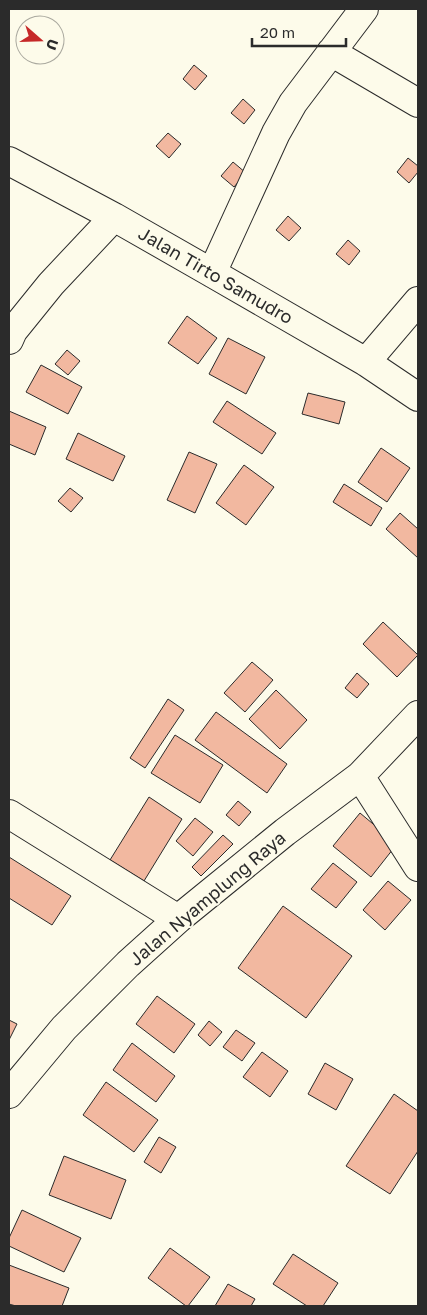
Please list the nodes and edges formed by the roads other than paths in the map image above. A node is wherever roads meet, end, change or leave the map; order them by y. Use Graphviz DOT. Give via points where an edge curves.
graph roads {
  1 [pos="364,9"];
  2 [pos="331,52"];
  3 [pos="418,103"];
  4 [pos="9,161"];
  5 [pos="114,217"];
  6 [pos="212,273"];
  7 [pos="418,301"];
  8 [pos="9,340"];
  9 [pos="366,362"];
  10 [pos="418,397"];
  11 [pos="418,714"];
  12 [pos="360,776"];
  13 [pos="9,814"];
  14 [pos="418,867"];
  15 [pos="178,919"];
  16 [pos="9,1094"];
  1 -- 2 [label="street"];
  2 -- 3 [label="street"];
  2 -- 6 [label="street" via="293,103 276,133"];
  4 -- 5 [label="street, Jalan Tirto Samudro"];
  5 -- 6 [label="street, Jalan Tirto Samudro"];
  5 -- 8 [label="street" via="52,284"];
  6 -- 9 [label="street, Jalan Tirto Samudro"];
  7 -- 9 [label="street"];
  9 -- 10 [label="street, Jalan Tirto Samudro"];
  11 -- 12 [label="street, Jalan Nyamplung Raya"];
  12 -- 14 [label="street"];
  12 -- 15 [label="street, Jalan Nyamplung Raya"];
  13 -- 15 [label="street"];
  15 -- 16 [label="street, Jalan Nyamplung Raya" via="64,1028"];
}
